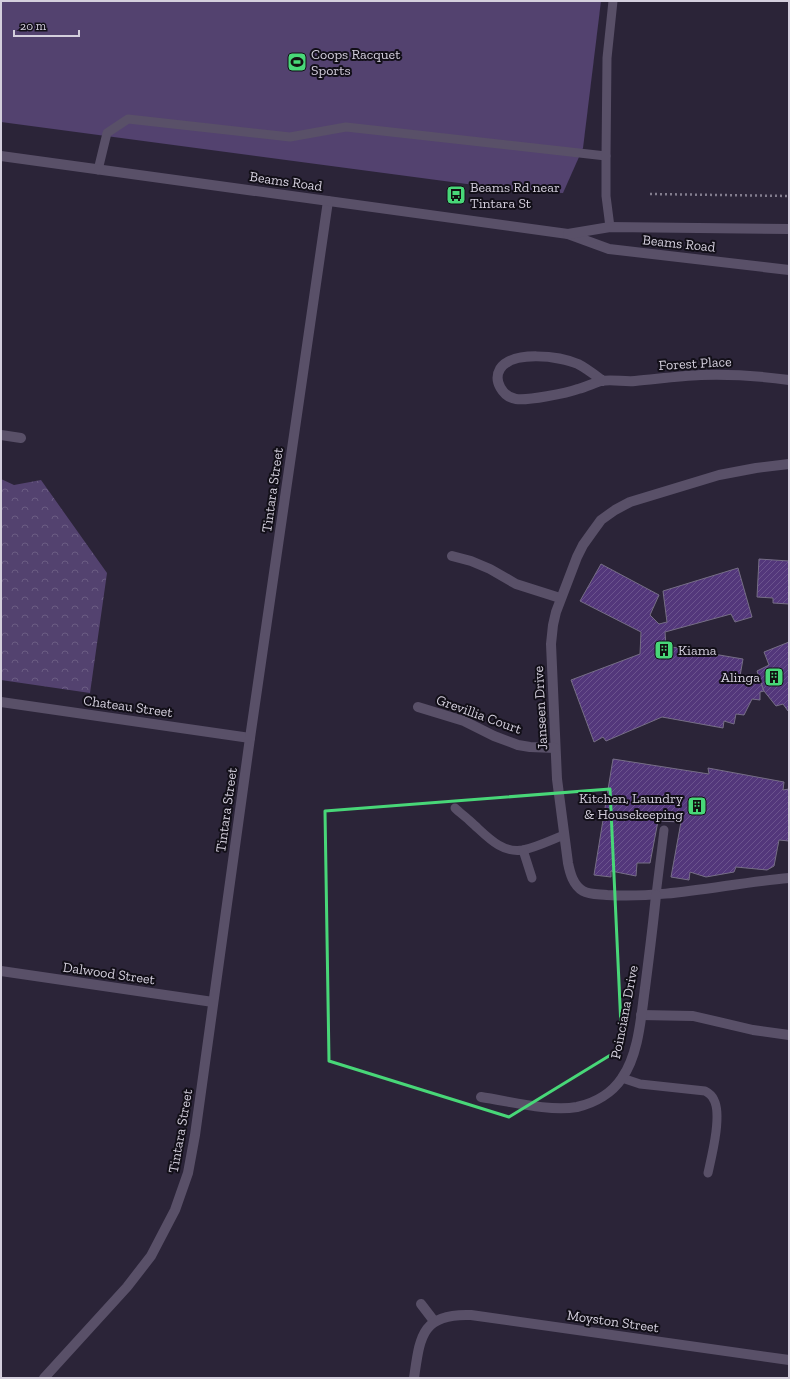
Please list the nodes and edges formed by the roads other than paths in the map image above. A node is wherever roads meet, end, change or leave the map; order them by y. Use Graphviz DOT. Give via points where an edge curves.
graph roads {
  1 [pos="613,1"];
  2 [pos="1,156"];
  3 [pos="606,156"];
  4 [pos="98,170"];
  5 [pos="328,201"];
  6 [pos="610,227"];
  7 [pos="789,229"];
  8 [pos="568,234"];
  9 [pos="789,270"];
  10 [pos="789,380"];
  11 [pos="602,381"];
  12 [pos="1,435"];
  13 [pos="21,438"];
  14 [pos="789,464"];
  15 [pos="452,556"];
  16 [pos="560,598"];
  17 [pos="1,702"];
  18 [pos="418,708"];
  19 [pos="250,738"];
  20 [pos="555,748"];
  21 [pos="455,808"];
  22 [pos="664,830"];
  23 [pos="564,835"];
  24 [pos="523,850"];
  25 [pos="532,878"];
  26 [pos="789,878"];
  27 [pos="656,894"];
  28 [pos="1,971"];
  29 [pos="213,1002"];
  30 [pos="641,1015"];
  31 [pos="789,1035"];
  32 [pos="622,1078"];
  33 [pos="480,1097"];
  34 [pos="708,1172"];
  35 [pos="421,1304"];
  36 [pos="434,1322"];
  37 [pos="789,1360"];
  38 [pos="44,1378"];
  39 [pos="414,1378"];
  1 -- 3 [label="lane" via="607,58"];
  2 -- 4 [label="street, Beams Road"];
  3 -- 4 [label="lane" via="346,128 290,137 128,119 107,133"];
  3 -- 6 [label="lane" via="606,196"];
  4 -- 5 [label="street, Beams Road"];
  5 -- 8 [label="street, Beams Road"];
  5 -- 19 [label="street, Tintara Street"];
  6 -- 7 [label="street, Beams Road"];
  6 -- 8 [label="street, Beams Road"];
  8 -- 9 [label="street, Beams Road" via="609,249"];
  10 -- 11 [label="street, Forest Place" via="701,375 624,382"];
  11 -- 11 [label="street, Forest Place" via="576,390 515,399 502,392 498,372 502,366 520,357 545,357 565,359"];
  12 -- 13 [label="street"];
  14 -- 16 [label="street, Janseen Drive" via="719,475 630,502 615,510 601,520 583,545"];
  15 -- 16 [label="street" via="490,569 522,586"];
  16 -- 20 [label="street, Janseen Drive" via="554,618 551,644"];
  17 -- 19 [label="street, Chateau Street"];
  18 -- 20 [label="street, Grevillia Court" via="464,721 507,742 530,747"];
  19 -- 29 [label="street, Tintara Street"];
  20 -- 23 [label="street, Janseen Drive"];
  21 -- 24 [label="lane" via="488,838 505,848"];
  22 -- 27 [label="lane"];
  23 -- 24 [label="lane"];
  23 -- 27 [label="street, Janseen Drive" via="571,876 584,891 618,896"];
  24 -- 25 [label="lane"];
  26 -- 27 [label="street, Janseen Drive"];
  27 -- 30 [label="street, Poinciana Drive"];
  28 -- 29 [label="street, Dalwood Street"];
  29 -- 38 [label="street, Tintara Street" via="195,1135 188,1173 175,1210 151,1256 127,1287"];
  30 -- 31 [label="street" via="693,1016"];
  30 -- 32 [label="street, Poinciana Drive" via="634,1050"];
  32 -- 33 [label="street, Poinciana Drive" via="614,1089 604,1096 564,1108"];
  32 -- 34 [label="lane" via="640,1084 705,1091 713,1097 717,1114"];
  35 -- 36 [label="street"];
  36 -- 37 [label="street, Moyston Street" via="456,1314 471,1315"];
  36 -- 39 [label="street" via="421,1339"];
}
